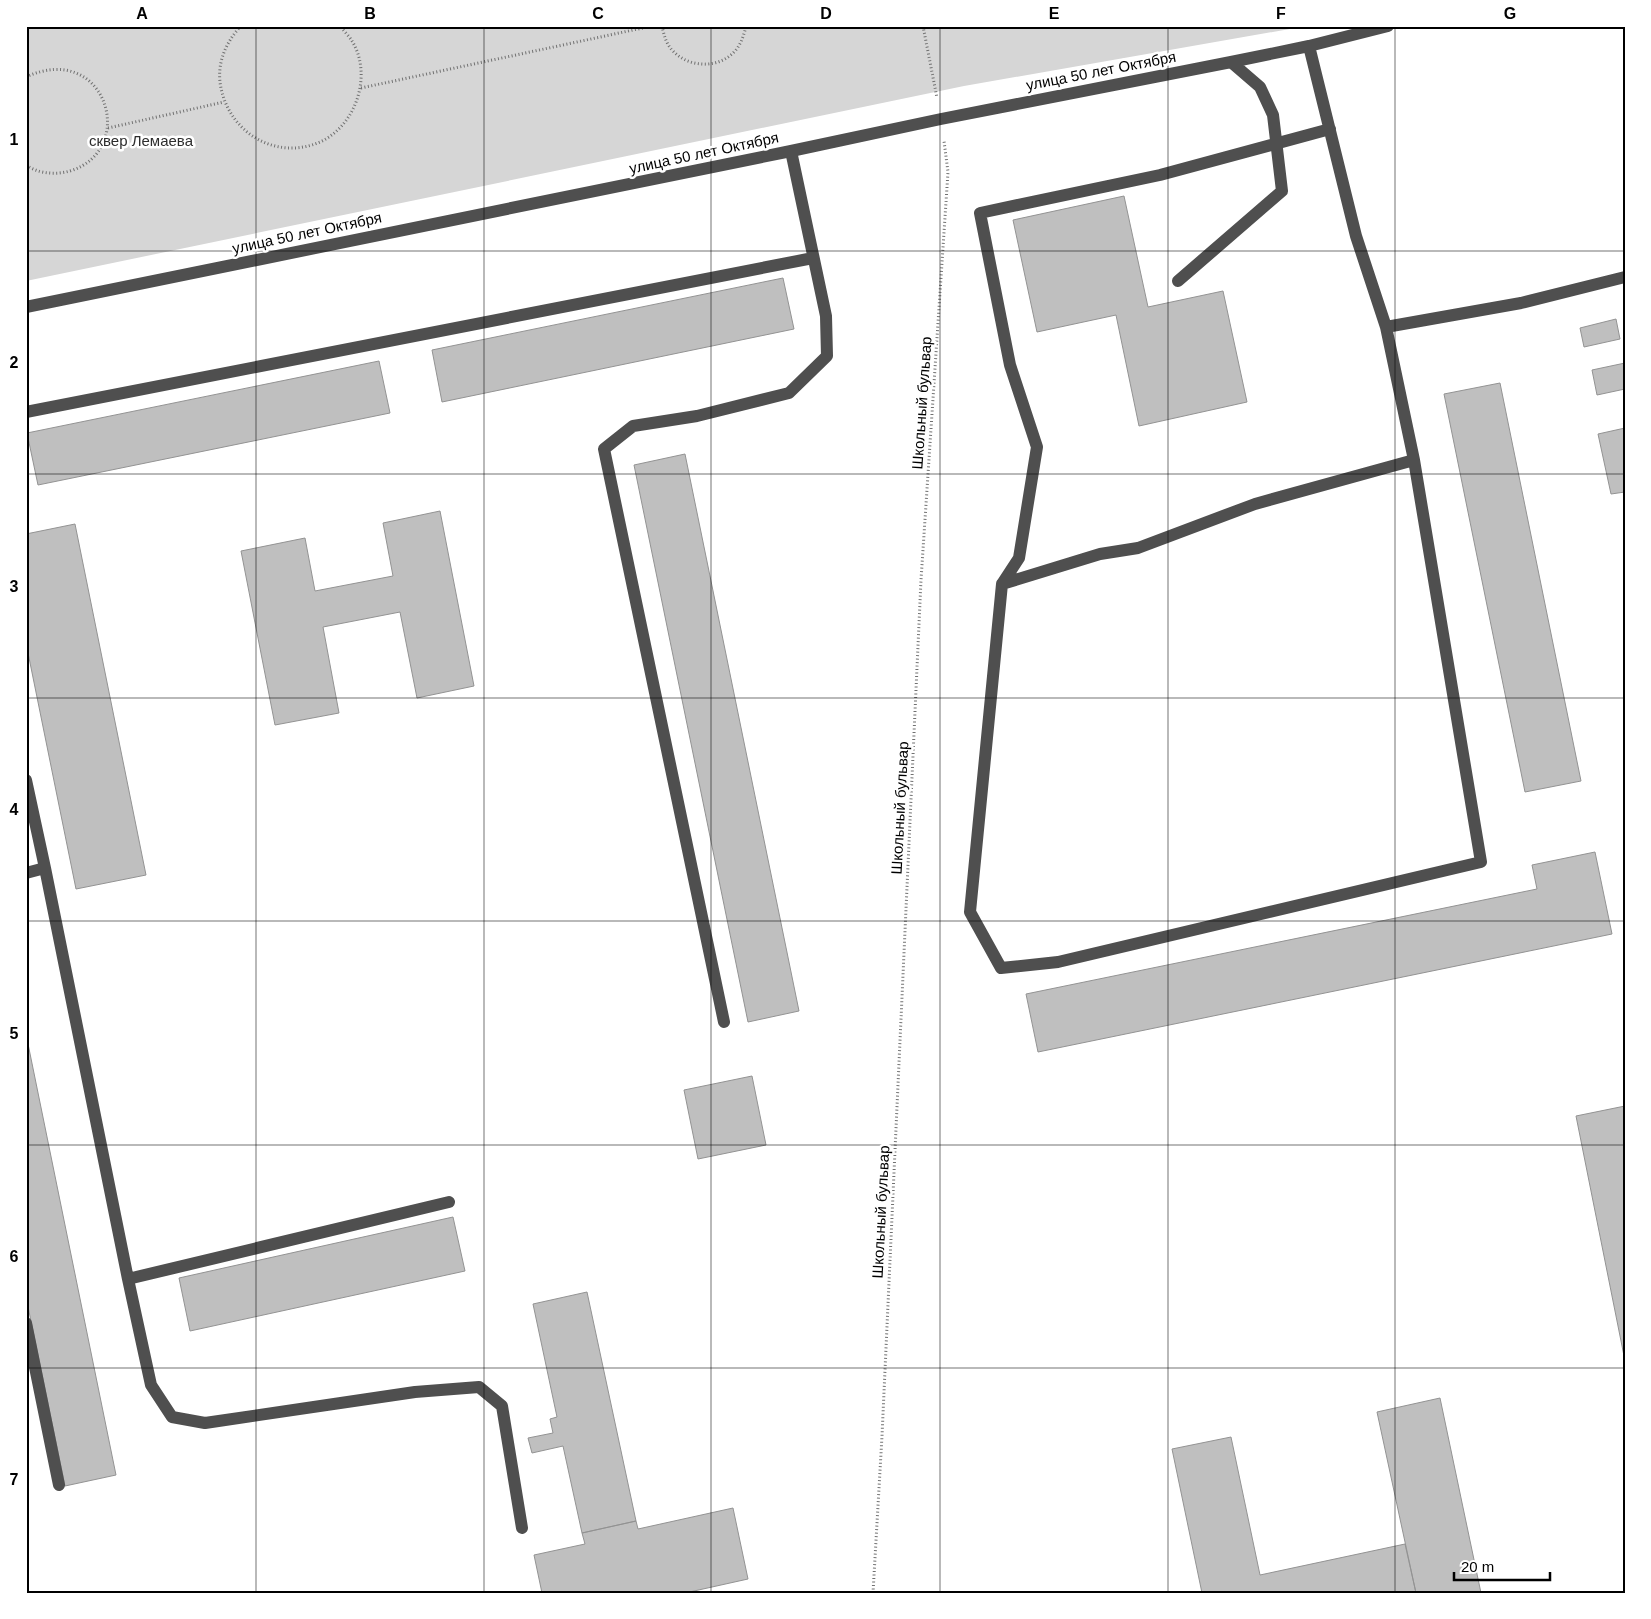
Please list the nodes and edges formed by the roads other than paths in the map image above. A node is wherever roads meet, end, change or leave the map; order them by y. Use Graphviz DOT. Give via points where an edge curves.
graph roads {
  1 [pos="1388,26"];
  2 [pos="1309,46"];
  3 [pos="1231,62"];
  4 [pos="1330,129"];
  5 [pos="1276,144"];
  6 [pos="791,152"];
  7 [pos="813,258"];
  8 [pos="1625,277"];
  9 [pos="1178,281"];
  10 [pos="26,307"];
  11 [pos="1386,327"];
  12 [pos="26,412"];
  13 [pos="1414,460"];
  14 [pos="1002,584"];
  15 [pos="26,780"];
  16 [pos="45,868"];
  17 [pos="26,873"];
  18 [pos="724,1022"];
  19 [pos="449,1202"];
  20 [pos="128,1279"];
  21 [pos="26,1323"];
  22 [pos="59,1485"];
  23 [pos="522,1528"];
  1 -- 2 [label="street, улица 50 лет Октября"];
  2 -- 3 [label="street, улица 50 лет Октября"];
  2 -- 4 [label="street"];
  3 -- 5 [label="street" via="1260,87 1273,115"];
  3 -- 6 [label="street, улица 50 лет Октября"];
  4 -- 5 [label="street"];
  4 -- 11 [label="street" via="1356,236"];
  5 -- 9 [label="street" via="1282,192"];
  5 -- 14 [label="street" via="1160,175 980,213 1010,365 1037,447 1019,558"];
  6 -- 7 [label="street"];
  6 -- 10 [label="street, улица 50 лет Октября"];
  7 -- 12 [label="street"];
  7 -- 18 [label="street" via="826,316 827,356 789,393 697,416 633,426 604,449"];
  8 -- 11 [label="street" via="1522,303"];
  11 -- 13 [label="street"];
  13 -- 14 [label="street" via="1255,504 1138,548 1100,554"];
  13 -- 14 [label="street" via="1481,862 1058,962 1001,968 970,912"];
  15 -- 16 [label="street"];
  16 -- 17 [label="street"];
  16 -- 20 [label="street"];
  19 -- 20 [label="street"];
  20 -- 23 [label="street" via="151,1385 172,1417 205,1423 415,1392 479,1387 502,1406"];
  21 -- 22 [label="street"];
}
